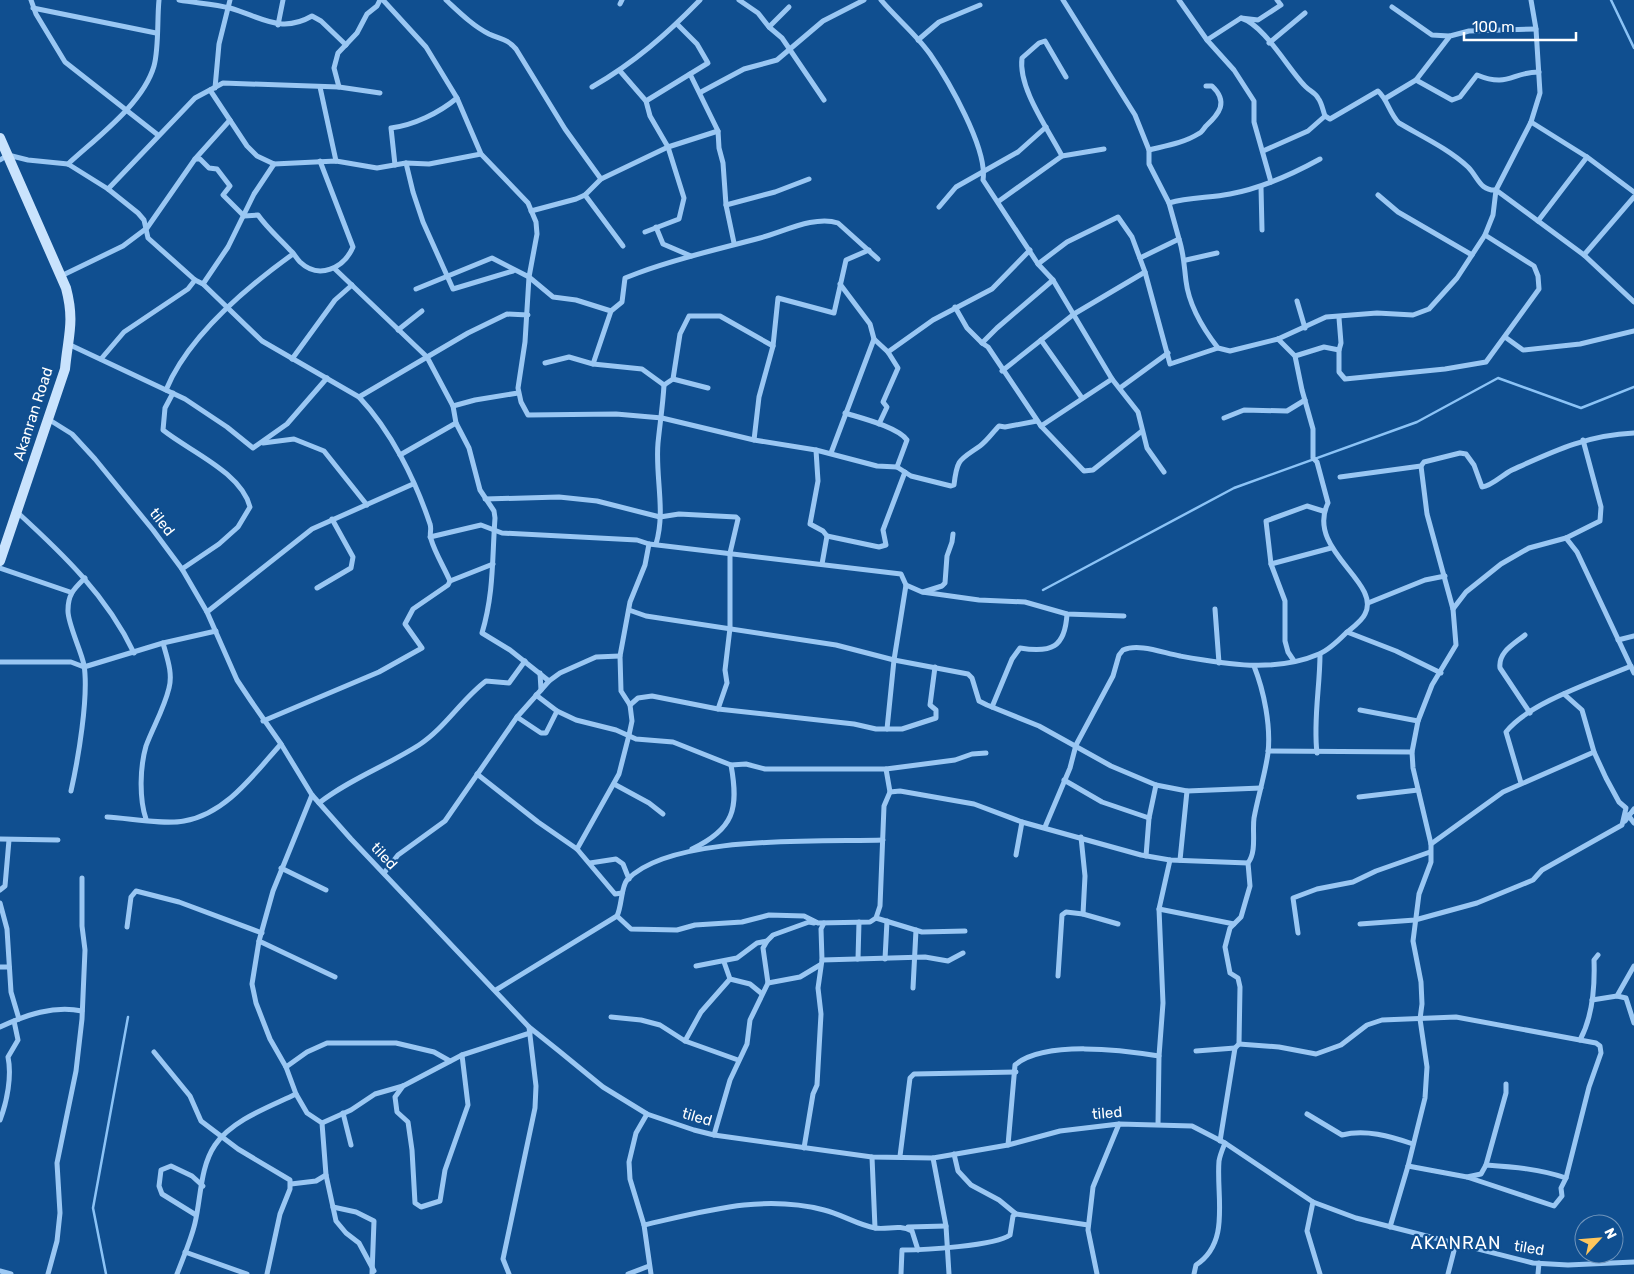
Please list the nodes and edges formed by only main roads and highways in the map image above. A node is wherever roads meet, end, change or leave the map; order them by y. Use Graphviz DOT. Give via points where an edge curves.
graph roads {
  1 [pos="0,138"];
  2 [pos="4,157"];
  3 [pos="0,561"];
  1 -- 2 [label="main road, Akanran Road"];
  2 -- 3 [label="main road, Akanran Road" via="61,276 71,307 72,326 65,369"];
}
